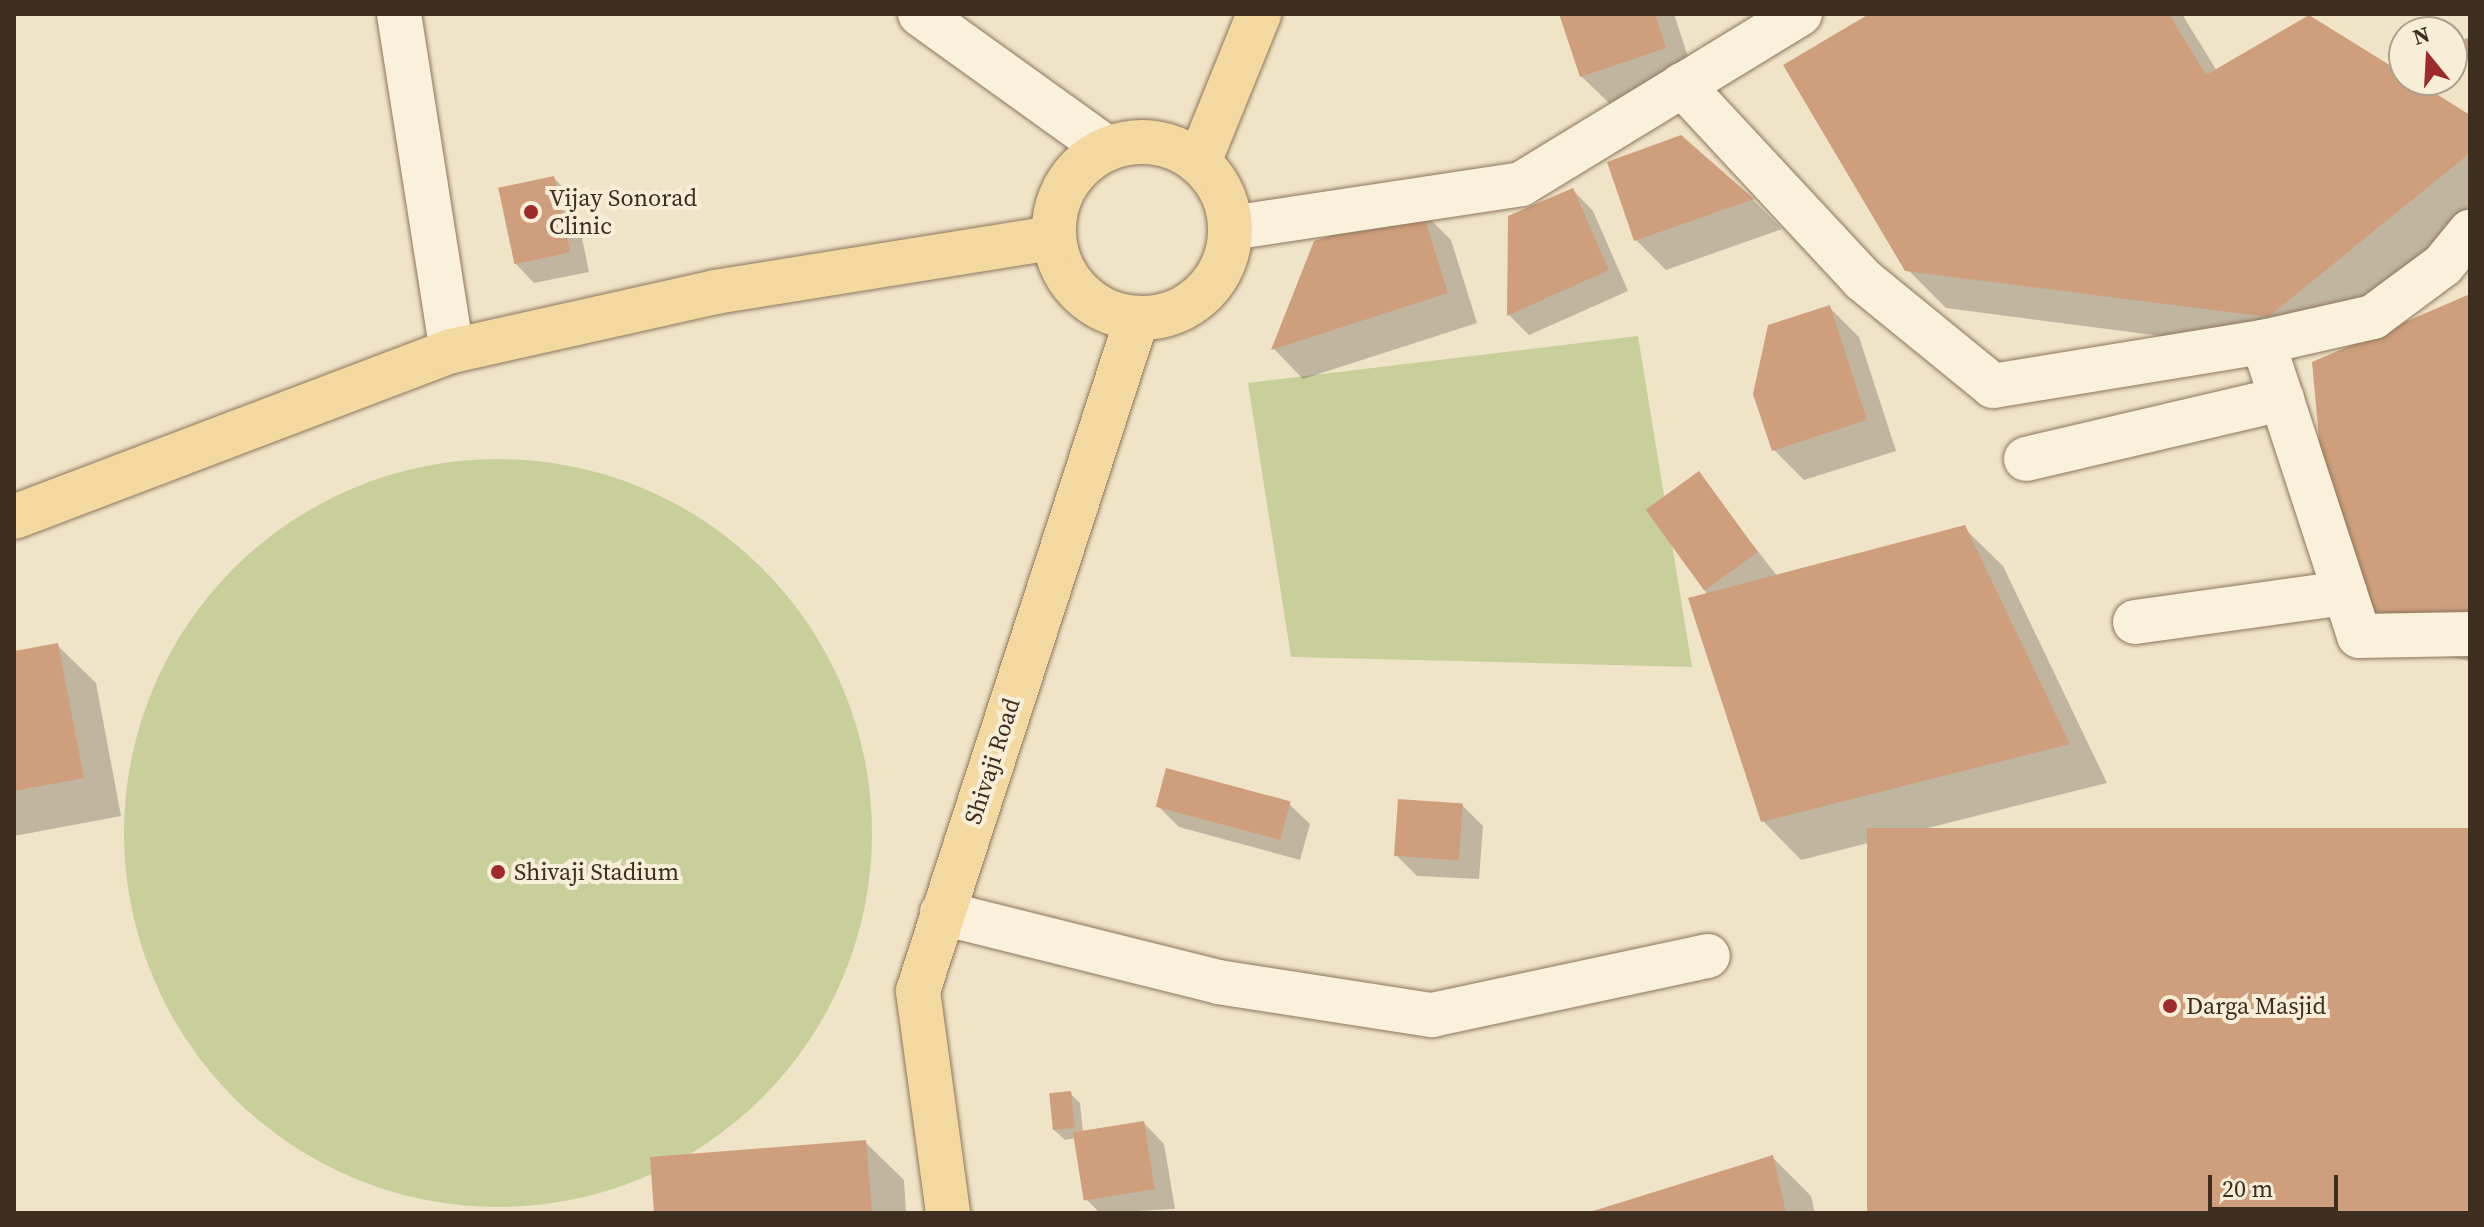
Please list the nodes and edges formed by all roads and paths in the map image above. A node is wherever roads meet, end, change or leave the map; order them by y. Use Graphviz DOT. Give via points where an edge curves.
graph roads {
  1 [pos="399,14"];
  2 [pos="920,14"];
  3 [pos="1259,14"];
  4 [pos="1800,14"];
  5 [pos="1682,85"];
  6 [pos="1108,149"];
  7 [pos="1199,162"];
  8 [pos="1231,228"];
  9 [pos="2470,232"];
  10 [pos="1054,238"];
  11 [pos="1137,318"];
  12 [pos="2263,342"];
  13 [pos="452,351"];
  14 [pos="2282,399"];
  15 [pos="2026,459"];
  16 [pos="14,517"];
  17 [pos="2345,593"];
  18 [pos="2135,622"];
  19 [pos="2470,634"];
  20 [pos="942,913"];
  21 [pos="1708,956"];
  22 [pos="948,1213"];
  1 -- 13 [label="street"];
  2 -- 6 [label="street"];
  3 -- 7 [label="main road"];
  4 -- 5 [label="street"];
  5 -- 8 [label="street" via="1521,184"];
  5 -- 12 [label="street" via="1862,279 1993,386"];
  6 -- 7 [label="main road" via="1156,143"];
  6 -- 10 [label="main road" via="1072,176 1055,216"];
  7 -- 8 [label="main road" via="1222,191"];
  8 -- 11 [label="main road" via="1218,274 1204,293 1184,307"];
  9 -- 12 [label="street" via="2443,265 2373,317"];
  10 -- 11 [label="main road" via="1066,273 1090,302"];
  10 -- 13 [label="main road" via="715,292"];
  11 -- 20 [label="main road, Shivaji Road"];
  12 -- 14 [label="street"];
  13 -- 16 [label="main road"];
  14 -- 15 [label="street"];
  14 -- 17 [label="street"];
  17 -- 18 [label="street"];
  17 -- 19 [label="street" via="2359,636"];
  20 -- 21 [label="street" via="1218,982 1432,1015"];
  20 -- 22 [label="main road, Shivaji Road" via="918,991"];
}
